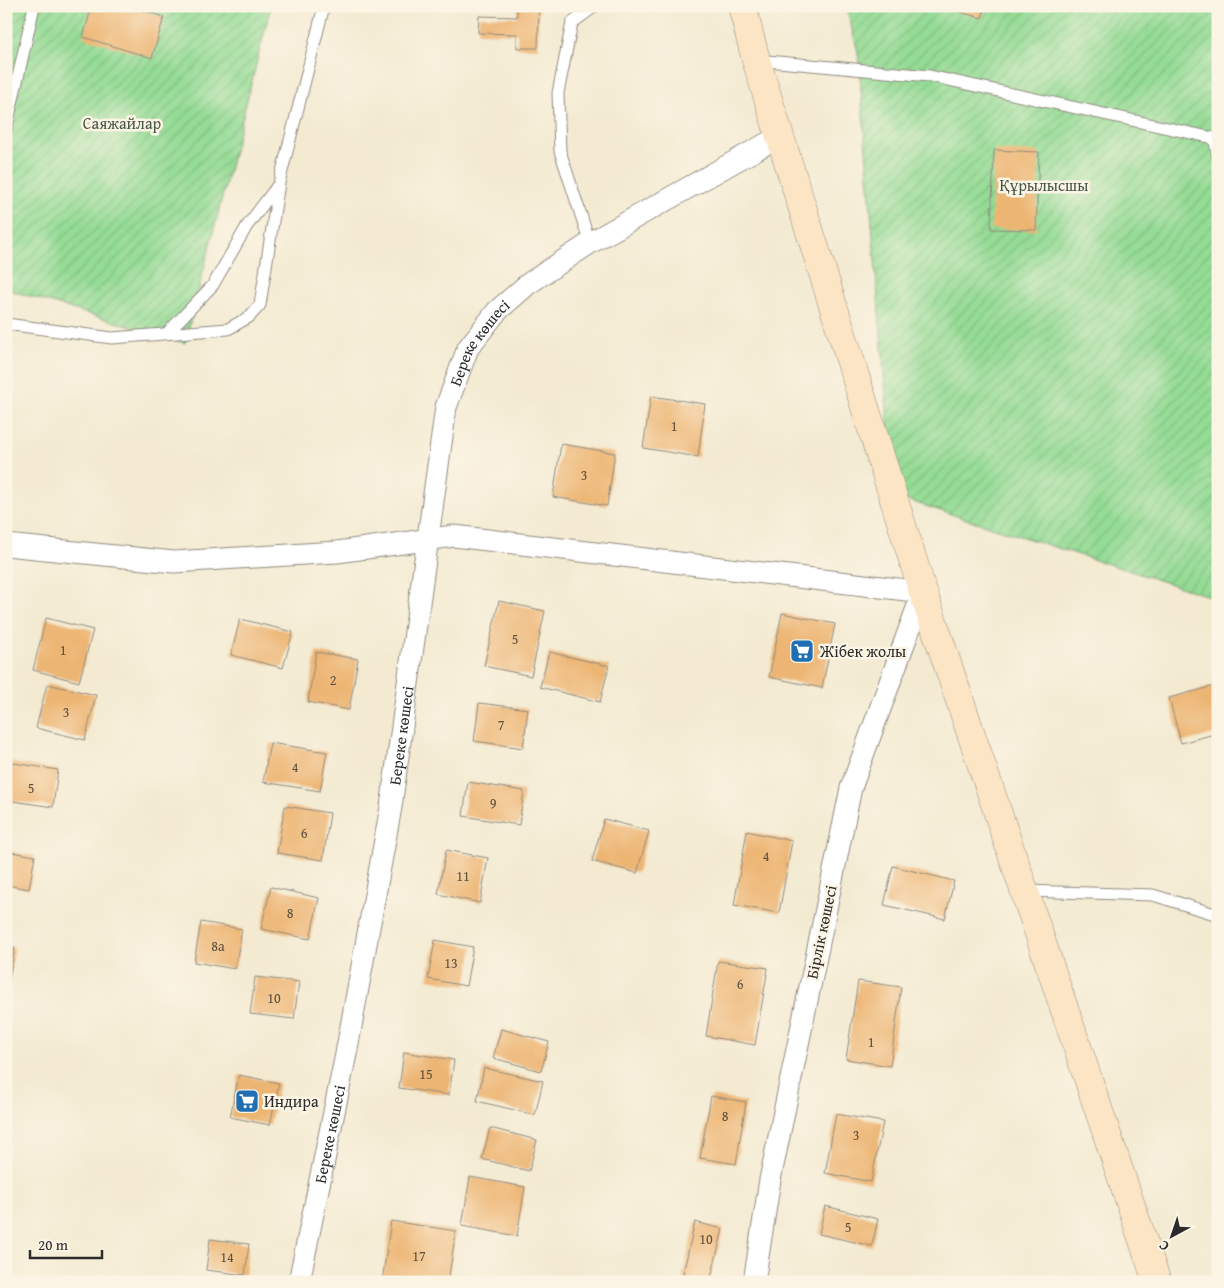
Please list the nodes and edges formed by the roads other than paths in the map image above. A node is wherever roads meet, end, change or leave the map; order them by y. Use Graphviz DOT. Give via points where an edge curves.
graph roads {
  1 [pos="34,6"];
  2 [pos="324,6"];
  3 [pos="594,6"];
  4 [pos="742,6"];
  5 [pos="756,60"];
  6 [pos="6,130"];
  7 [pos="780,136"];
  8 [pos="1216,138"];
  9 [pos="1218,156"];
  10 [pos="279,183"];
  11 [pos="590,244"];
  12 [pos="6,324"];
  13 [pos="167,334"];
  14 [pos="428,540"];
  15 [pos="6,545"];
  16 [pos="923,592"];
  17 [pos="1024,891"];
  18 [pos="1218,915"];
  19 [pos="298,1282"];
  20 [pos="754,1282"];
  21 [pos="1157,1282"];
  1 -- 6 [label="lane"];
  2 -- 10 [label="lane"];
  3 -- 11 [label="lane" via="572,23 558,93 560,151"];
  4 -- 5 [label="main road"];
  5 -- 7 [label="main road"];
  5 -- 8 [label="lane" via="930,76"];
  7 -- 11 [label="street, Береке көшесі"];
  7 -- 16 [label="main road"];
  8 -- 9 [label="lane"];
  10 -- 13 [label="lane" via="247,226 213,285"];
  10 -- 13 [label="lane" via="260,305 249,317 228,329"];
  11 -- 14 [label="street, Береке көшесі" via="528,284 497,311 468,348 446,407"];
  12 -- 13 [label="lane" via="112,338"];
  14 -- 15 [label="street" via="337,552 174,562"];
  14 -- 16 [label="street" via="454,536"];
  14 -- 19 [label="street, Береке көшесі" via="391,807 346,1054"];
  16 -- 17 [label="main road"];
  16 -- 20 [label="street, Бірлік көшесі" via="851,788 770,1180"];
  17 -- 18 [label="lane" via="1153,895"];
  17 -- 21 [label="main road"];
}
